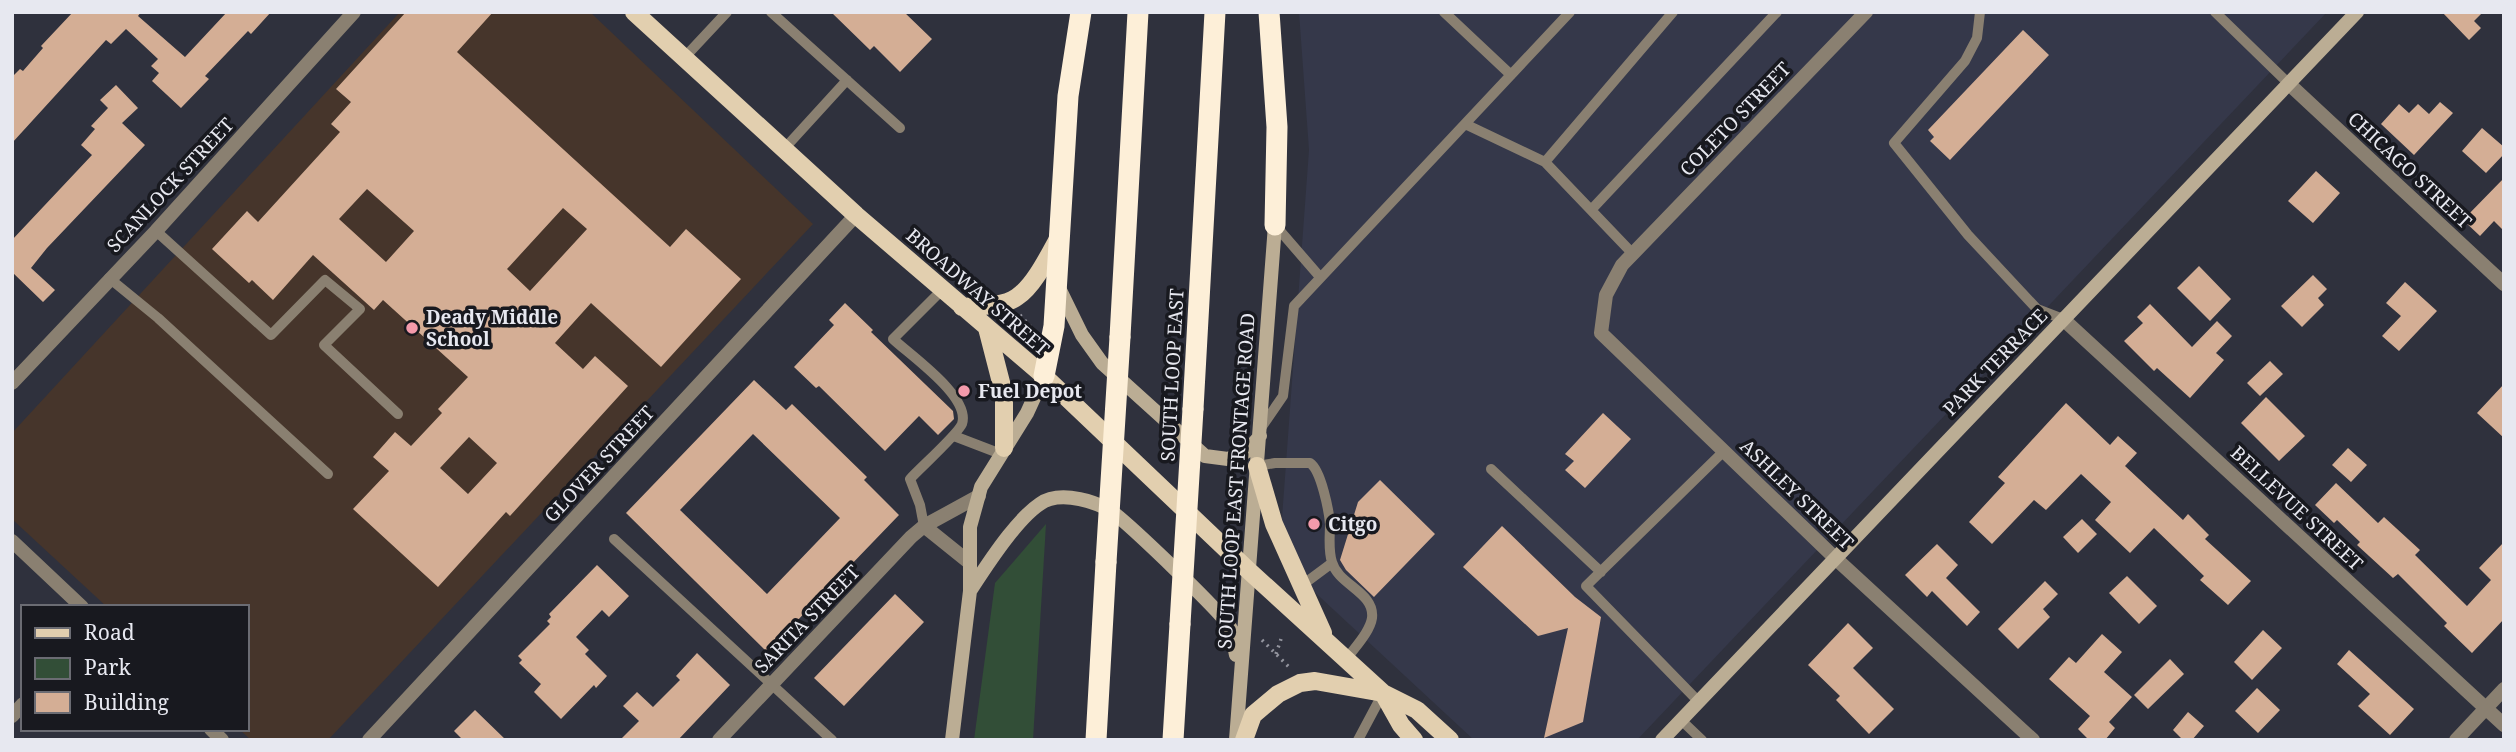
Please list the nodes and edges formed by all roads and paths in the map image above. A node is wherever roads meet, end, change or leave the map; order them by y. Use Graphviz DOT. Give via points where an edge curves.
graph roads {
  1 [pos="354,12"];
  2 [pos="634,12"];
  3 [pos="727,12"];
  4 [pos="771,12"];
  5 [pos="1081,12"];
  6 [pos="1138,12"];
  7 [pos="1215,12"];
  8 [pos="1269,12"];
  9 [pos="1444,12"];
  10 [pos="1570,12"];
  11 [pos="1674,12"];
  12 [pos="1777,12"];
  13 [pos="1866,12"];
  14 [pos="1980,12"];
  15 [pos="2215,12"];
  16 [pos="2357,12"];
  17 [pos="684,58"];
  18 [pos="1511,75"];
  19 [pos="847,80"];
  20 [pos="2290,85"];
  21 [pos="1465,124"];
  22 [pos="900,128"];
  23 [pos="784,149"];
  24 [pos="1545,162"];
  25 [pos="1592,209"];
  26 [pos="856,215"];
  27 [pos="1275,225"];
  28 [pos="156,231"];
  29 [pos="1059,237"];
  30 [pos="1632,253"];
  31 [pos="1320,277"];
  32 [pos="109,278"];
  33 [pos="1056,283"];
  34 [pos="2504,284"];
  35 [pos="942,290"];
  36 [pos="962,307"];
  37 [pos="1016,311"];
  38 [pos="2063,319"];
  39 [pos="987,328"];
  40 [pos="1030,332"];
  41 [pos="1044,376"];
  42 [pos="12,383"];
  43 [pos="398,414"];
  44 [pos="1260,432"];
  45 [pos="954,436"];
  46 [pos="1002,451"];
  47 [pos="1724,451"];
  48 [pos="1257,466"];
  49 [pos="1491,469"];
  50 [pos="328,474"];
  51 [pos="979,496"];
  52 [pos="923,526"];
  53 [pos="614,539"];
  54 [pos="12,541"];
  55 [pos="1834,557"];
  56 [pos="1332,563"];
  57 [pos="970,564"];
  58 [pos="1248,570"];
  59 [pos="1601,572"];
  60 [pos="1301,586"];
  61 [pos="970,591"];
  62 [pos="80,605"];
  63 [pos="1280,639"];
  64 [pos="1262,640"];
  65 [pos="1328,643"];
  66 [pos="1276,654"];
  67 [pos="1346,660"];
  68 [pos="1296,673"];
  69 [pos="1240,681"];
  70 [pos="771,683"];
  71 [pos="2504,690"];
  72 [pos="1383,693"];
  73 [pos="1699,702"];
  74 [pos="2486,708"];
  75 [pos="1681,720"];
  76 [pos="2504,725"];
  77 [pos="369,740"];
  78 [pos="719,740"];
  79 [pos="832,740"];
  80 [pos="952,740"];
  81 [pos="1096,740"];
  82 [pos="1173,740"];
  83 [pos="1236,740"];
  84 [pos="1244,740"];
  85 [pos="1358,740"];
  86 [pos="1414,740"];
  87 [pos="1450,740"];
  88 [pos="1662,740"];
  89 [pos="1702,740"];
  90 [pos="2033,740"];
  91 [pos="2456,740"];
  1 -- 28 [label="street, SCANLOCK STREET"];
  2 -- 17 [label="main road, BROADWAY STREET"];
  3 -- 17 [label="lane"];
  4 -- 19 [label="lane"];
  5 -- 29 [label="highway" via="1068,96"];
  6 -- 81 [label="highway, bridge"];
  7 -- 82 [label="highway, SOUTH LOOP EAST, bridge"];
  8 -- 27 [label="highway" via="1277,127"];
  9 -- 18 [label="lane"];
  10 -- 18 [label="lane"];
  11 -- 24 [label="lane"];
  12 -- 25 [label="lane"];
  13 -- 30 [label="street, COLETO STREET"];
  14 -- 38 [label="lane" via="1977,38 1965,61 1894,144 1968,235 2037,309"];
  15 -- 20 [label="lane"];
  16 -- 20 [label="main road, PARK TERRACE"];
  17 -- 23 [label="main road, BROADWAY STREET"];
  18 -- 21 [label="lane"];
  19 -- 22 [label="lane"];
  19 -- 23 [label="lane"];
  20 -- 34 [label="street, CHICAGO STREET"];
  20 -- 38 [label="main road, PARK TERRACE"];
  21 -- 24 [label="lane"];
  21 -- 31 [label="lane"];
  23 -- 26 [label="main road, BROADWAY STREET"];
  24 -- 25 [label="lane"];
  25 -- 30 [label="lane"];
  26 -- 35 [label="main road, BROADWAY STREET"];
  26 -- 77 [label="street, GLOVER STREET"];
  27 -- 31 [label="lane"];
  27 -- 44 [label="main road, SOUTH LOOP EAST FRONTAGE ROAD"];
  28 -- 32 [label="street, SCANLOCK STREET"];
  28 -- 43 [label="lane" via="271,335 325,280 360,309 324,345"];
  29 -- 33 [label="highway"];
  29 -- 36 [label="main road" via="1038,274 1017,297"];
  30 -- 47 [label="street, ASHLEY STREET" via="1606,295 1601,333"];
  31 -- 44 [label="lane" via="1294,306 1283,396"];
  32 -- 42 [label="street, SCANLOCK STREET"];
  32 -- 50 [label="lane"];
  33 -- 41 [label="highway" via="1054,326"];
  33 -- 44 [label="main road" via="1102,363 1205,456 1228,459 1246,452"];
  35 -- 36 [label="main road, BROADWAY STREET"];
  35 -- 45 [label="lane" via="893,339 953,392 962,406 963,423"];
  36 -- 39 [label="main road, BROADWAY STREET"];
  37 -- 40 [label="path" via="1031,326"];
  38 -- 55 [label="main road, PARK TERRACE"];
  38 -- 74 [label="street, BELLEVUE STREET"];
  39 -- 41 [label="main road, BROADWAY STREET"];
  39 -- 46 [label="main road" via="1004,394"];
  41 -- 46 [label="main road"];
  41 -- 58 [label="main road, BROADWAY STREET"];
  44 -- 48 [label="main road, SOUTH LOOP EAST FRONTAGE ROAD"];
  45 -- 46 [label="lane"];
  45 -- 52 [label="lane" via="910,479"];
  46 -- 51 [label="main road"];
  47 -- 55 [label="street, ASHLEY STREET"];
  47 -- 59 [label="lane"];
  48 -- 56 [label="lane" via="1315,466 1330,521"];
  48 -- 58 [label="main road, SOUTH LOOP EAST FRONTAGE ROAD"];
  48 -- 60 [label="main road" via="1274,524"];
  49 -- 59 [label="lane"];
  51 -- 52 [label="street, SARITA STREET"];
  51 -- 57 [label="main road" via="970,527"];
  52 -- 57 [label="street"];
  52 -- 70 [label="street, SARITA STREET"];
  53 -- 70 [label="lane"];
  54 -- 62 [label="street"];
  55 -- 73 [label="main road, PARK TERRACE"];
  55 -- 90 [label="street, ASHLEY STREET"];
  56 -- 60 [label="lane"];
  56 -- 67 [label="lane" via="1370,602 1369,627"];
  57 -- 61 [label="main road"];
  58 -- 65 [label="main road, BROADWAY STREET"];
  58 -- 69 [label="main road, SOUTH LOOP EAST FRONTAGE ROAD"];
  59 -- 73 [label="lane" via="1586,586"];
  60 -- 65 [label="main road"];
  61 -- 69 [label="main road" via="1026,516 1049,499 1079,498 1109,510 1209,602 1231,628"];
  61 -- 80 [label="main road"];
  63 -- 66 [label="path"];
  64 -- 66 [label="path"];
  65 -- 67 [label="main road, BROADWAY STREET"];
  66 -- 68 [label="path"];
  67 -- 72 [label="main road, BROADWAY STREET"];
  69 -- 83 [label="main road, SOUTH LOOP EAST FRONTAGE ROAD"];
  70 -- 78 [label="street, SARITA STREET"];
  70 -- 79 [label="lane"];
  71 -- 74 [label="street"];
  72 -- 84 [label="main road" via="1315,681 1300,683 1253,715"];
  72 -- 85 [label="lane"];
  72 -- 86 [label="main road, BROADWAY STREET"];
  72 -- 87 [label="main road, BROADWAY STREET" via="1417,710"];
  73 -- 75 [label="main road, PARK TERRACE"];
  74 -- 76 [label="street, BELLEVUE STREET"];
  74 -- 91 [label="street"];
  75 -- 88 [label="main road, PARK TERRACE"];
  75 -- 89 [label="lane"];
}
